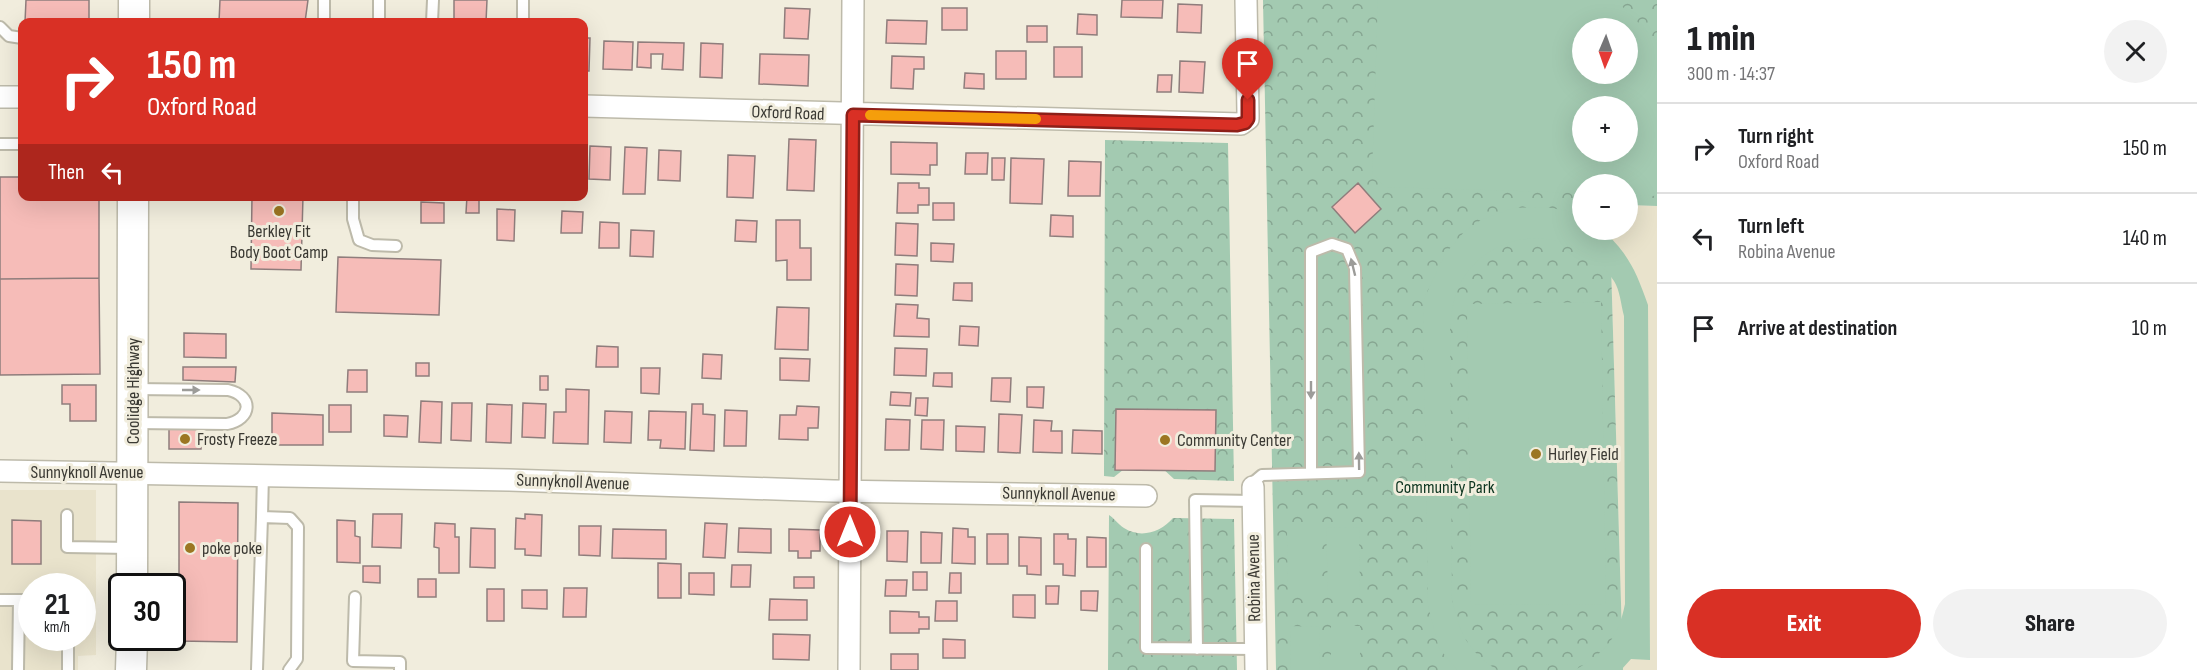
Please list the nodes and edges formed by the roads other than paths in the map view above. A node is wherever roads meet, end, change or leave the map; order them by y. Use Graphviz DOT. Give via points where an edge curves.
graph roads {
  1 [pos="134,0"];
  2 [pos="324,0"];
  3 [pos="379,0"];
  4 [pos="433,0"];
  5 [pos="524,0"];
  6 [pos="854,0"];
  7 [pos="1246,0"];
  8 [pos="134,18"];
  9 [pos="324,18"];
  10 [pos="379,18"];
  11 [pos="432,18"];
  12 [pos="523,18"];
  13 [pos="0,27"];
  14 [pos="18,37"];
  15 [pos="0,97"];
  16 [pos="18,97"];
  17 [pos="588,106"];
  18 [pos="853,115"];
  19 [pos="0,144"];
  20 [pos="18,144"];
  21 [pos="134,201"];
  22 [pos="353,201"];
  23 [pos="396,246"];
  24 [pos="133,389"];
  25 [pos="132,423"];
  26 [pos="0,471"];
  27 [pos="132,472"];
  28 [pos="1311,472"];
  29 [pos="263,474"];
  30 [pos="850,490"];
  31 [pos="1253,494"];
  32 [pos="1146,496"];
  33 [pos="67,515"];
  34 [pos="262,517"];
  35 [pos="132,548"];
  36 [pos="1146,549"];
  37 [pos="132,573"];
  38 [pos="355,597"];
  39 [pos="0,600"];
  40 [pos="18,600"];
  41 [pos="1197,649"];
  42 [pos="1256,649"];
  43 [pos="18,651"];
  44 [pos="68,651"];
  45 [pos="132,651"];
  46 [pos="18,670"];
  47 [pos="68,670"];
  48 [pos="131,670"];
  49 [pos="257,670"];
  50 [pos="289,670"];
  51 [pos="400,670"];
  52 [pos="849,670"];
  53 [pos="1256,670"];
  1 -- 8 [label="main road"];
  2 -- 9 [label="lane"];
  3 -- 10 [label="lane"];
  4 -- 11 [label="lane"];
  5 -- 12 [label="lane"];
  6 -- 18 [label="street"];
  7 -- 18 [label="street, Oxford Road" via="1245,123"];
  13 -- 14 [label="lane" via="9,36"];
  15 -- 16 [label="street"];
  17 -- 18 [label="street, Oxford Road"];
  18 -- 30 [label="street"];
  19 -- 20 [label="lane"];
  21 -- 24 [label="main road, Coolidge Highway"];
  22 -- 23 [label="lane" via="359,240"];
  24 -- 25 [label="main road, Coolidge Highway"];
  24 -- 25 [label="lane, one-way" via="228,390 239,393 247,407 237,422 227,424"];
  25 -- 27 [label="main road, Coolidge Highway"];
  26 -- 27 [label="street, Sunnyknoll Avenue"];
  27 -- 29 [label="street, Sunnyknoll Avenue"];
  27 -- 35 [label="main road, Coolidge Highway"];
  28 -- 28 [label="lane, one-way" via="1359,472 1355,268 1347,249 1332,244 1311,252"];
  28 -- 31 [label="lane" via="1262,475 1256,480"];
  29 -- 30 [label="street, Sunnyknoll Avenue"];
  29 -- 34 [label="lane"];
  30 -- 32 [label="street, Sunnyknoll Avenue"];
  30 -- 52 [label="street"];
  31 -- 41 [label="lane" via="1195,500"];
  31 -- 42 [label="street, Robina Avenue"];
  33 -- 35 [label="lane" via="67,547"];
  34 -- 49 [label="lane"];
  34 -- 50 [label="lane" via="290,518 298,527 297,659"];
  35 -- 37 [label="main road, Coolidge Highway"];
  36 -- 41 [label="lane" via="1146,648"];
  38 -- 51 [label="lane" via="353,661 400,662"];
  39 -- 40 [label="lane"];
  41 -- 42 [label="lane"];
  42 -- 53 [label="street, Robina Avenue"];
  43 -- 46 [label="lane"];
  44 -- 47 [label="lane"];
  45 -- 48 [label="main road"];
}
